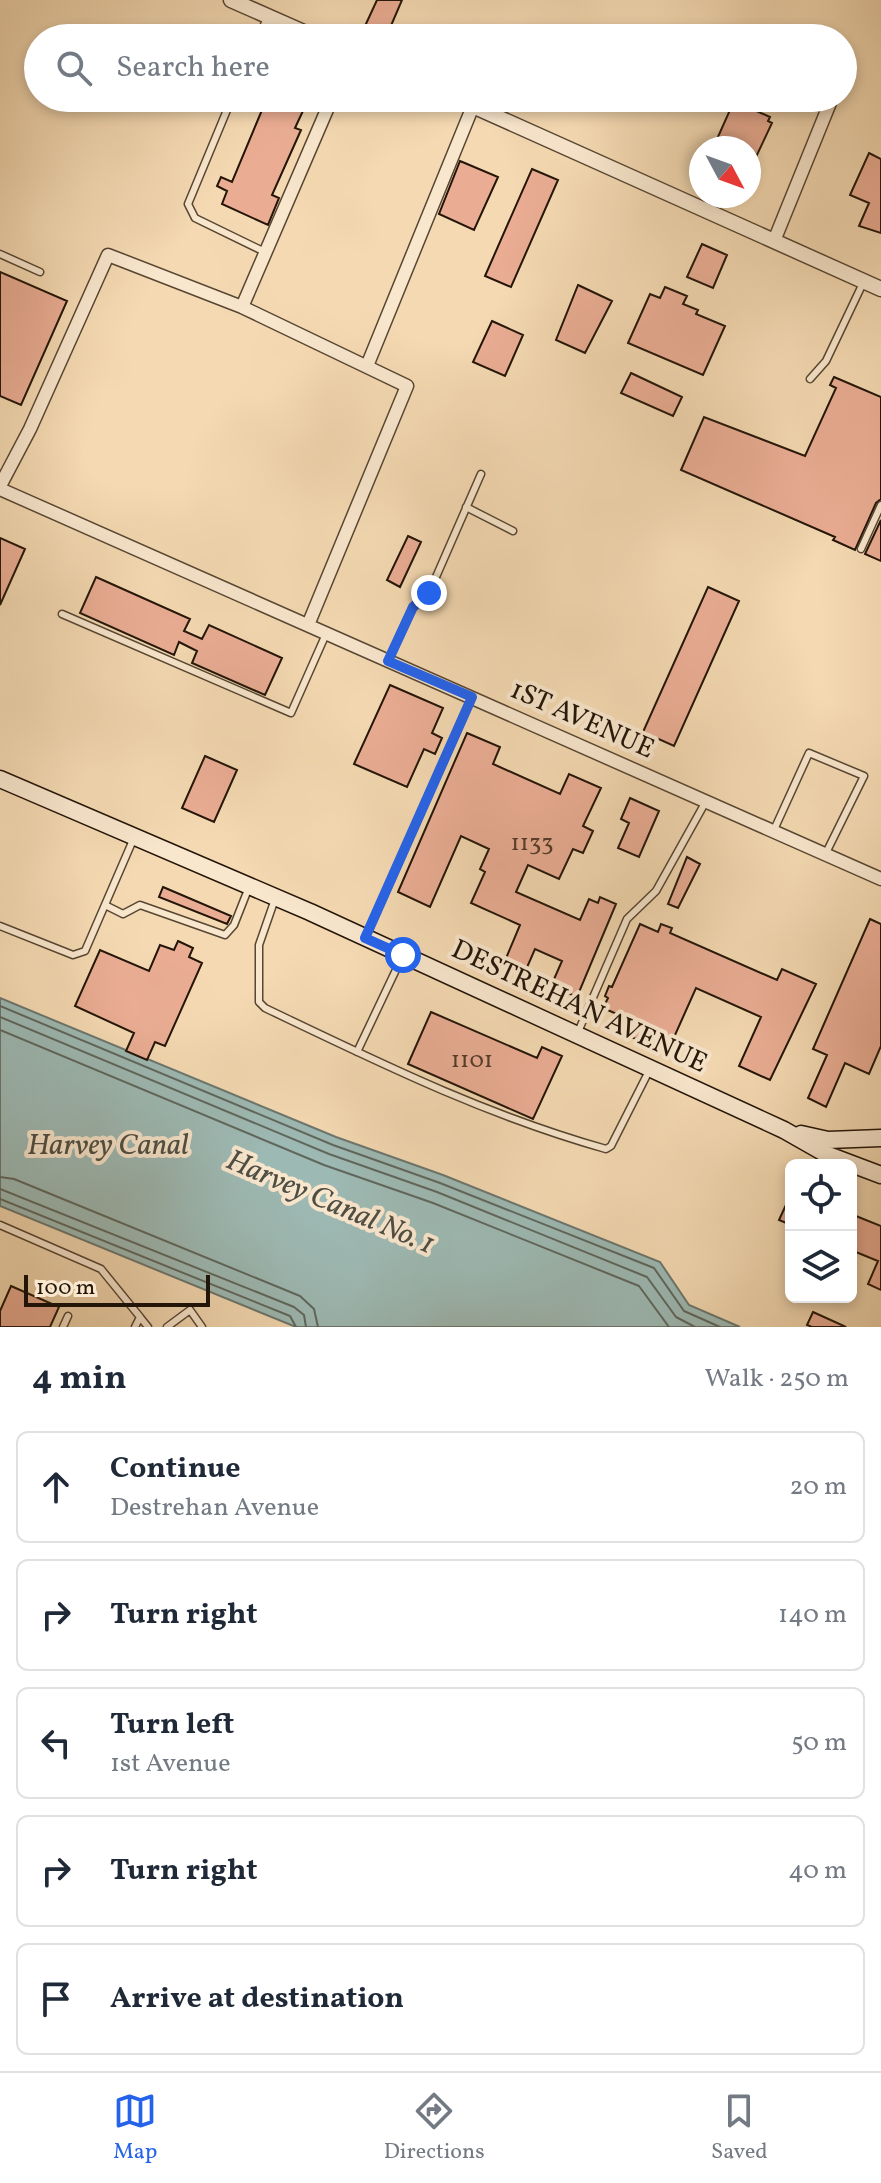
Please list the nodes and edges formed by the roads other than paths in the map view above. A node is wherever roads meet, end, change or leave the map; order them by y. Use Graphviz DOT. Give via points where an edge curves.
graph roads {
  1 [pos="231,0"];
  2 [pos="268,16"];
  3 [pos="264,24"];
  4 [pos="286,24"];
  5 [pos="226,112"];
  6 [pos="326,112"];
  7 [pos="471,112"];
  8 [pos="486,112"];
  9 [pos="826,112"];
  10 [pos="774,241"];
  11 [pos="266,253"];
  12 [pos="0,254"];
  13 [pos="40,272"];
  14 [pos="864,281"];
  15 [pos="881,289"];
  16 [pos="242,307"];
  17 [pos="367,366"];
  18 [pos="810,379"];
  19 [pos="481,474"];
  20 [pos="0,488"];
  21 [pos="881,505"];
  22 [pos="466,507"];
  23 [pos="513,531"];
  24 [pos="861,549"];
  25 [pos="62,614"];
  26 [pos="308,625"];
  27 [pos="326,634"];
  28 [pos="388,661"];
  29 [pos="472,697"];
  30 [pos="0,779"];
  31 [pos="706,802"];
  32 [pos="773,832"];
  33 [pos="134,838"];
  34 [pos="825,855"];
  35 [pos="881,879"];
  36 [pos="249,887"];
  37 [pos="275,897"];
  38 [pos="105,905"];
  39 [pos="0,926"];
  40 [pos="365,938"];
  41 [pos="403,955"];
  42 [pos="576,1035"];
  43 [pos="357,1052"];
  44 [pos="650,1069"];
  45 [pos="784,1130"];
  46 [pos="881,1138"];
  47 [pos="881,1175"];
  48 [pos="0,1225"];
  49 [pos="68,1316"];
  50 [pos="140,1317"];
  51 [pos="63,1327"];
  52 [pos="135,1327"];
  53 [pos="148,1327"];
  54 [pos="167,1327"];
  55 [pos="202,1327"];
  1 -- 2 [label="street"];
  2 -- 3 [label="lane"];
  2 -- 4 [label="street"];
  5 -- 11 [label="lane" via="188,204 195,218"];
  6 -- 11 [label="street"];
  7 -- 17 [label="street"];
  8 -- 10 [label="street"];
  9 -- 10 [label="street"];
  10 -- 14 [label="street"];
  11 -- 16 [label="street"];
  12 -- 13 [label="lane"];
  14 -- 15 [label="street"];
  14 -- 18 [label="lane" via="826,361"];
  16 -- 17 [label="street"];
  16 -- 20 [label="street" via="108,255"];
  17 -- 26 [label="street" via="407,386"];
  19 -- 22 [label="lane"];
  20 -- 26 [label="street, 1ST AVENUE"];
  21 -- 24 [label="lane"];
  22 -- 23 [label="lane"];
  22 -- 28 [label="lane" via="429,593 413,607"];
  25 -- 27 [label="lane" via="291,713"];
  26 -- 27 [label="street, 1ST AVENUE"];
  27 -- 28 [label="street, 1ST AVENUE"];
  28 -- 29 [label="street, 1ST AVENUE"];
  29 -- 31 [label="street, 1ST AVENUE"];
  29 -- 40 [label="lane"];
  30 -- 33 [label="main road, DESTREHAN AVENUE"];
  31 -- 32 [label="street, 1ST AVENUE"];
  31 -- 42 [label="lane" via="656,891 627,919"];
  32 -- 34 [label="street, 1ST AVENUE"];
  32 -- 34 [label="lane" via="809,753 864,776"];
  33 -- 36 [label="main road, DESTREHAN AVENUE"];
  33 -- 38 [label="lane"];
  34 -- 35 [label="street, 1ST AVENUE"];
  36 -- 37 [label="main road, DESTREHAN AVENUE"];
  36 -- 38 [label="lane" via="225,935 140,905 123,914"];
  37 -- 40 [label="main road, DESTREHAN AVENUE"];
  37 -- 43 [label="lane" via="259,945 259,1002"];
  38 -- 39 [label="lane" via="85,951 73,955"];
  40 -- 41 [label="main road, DESTREHAN AVENUE"];
  41 -- 42 [label="main road, DESTREHAN AVENUE"];
  41 -- 43 [label="lane"];
  42 -- 44 [label="main road, DESTREHAN AVENUE"];
  43 -- 44 [label="lane" via="490,1113 606,1149"];
  44 -- 45 [label="main road, DESTREHAN AVENUE"];
  45 -- 46 [label="main road, DESTREHAN AVENUE" via="828,1140"];
  45 -- 47 [label="main road, DESTREHAN AVENUE" via="828,1155"];
  48 -- 50 [label="lane" via="101,1269"];
  49 -- 51 [label="lane"];
  50 -- 52 [label="lane"];
  50 -- 53 [label="lane"];
  54 -- 55 [label="lane" via="190,1310"];
}
